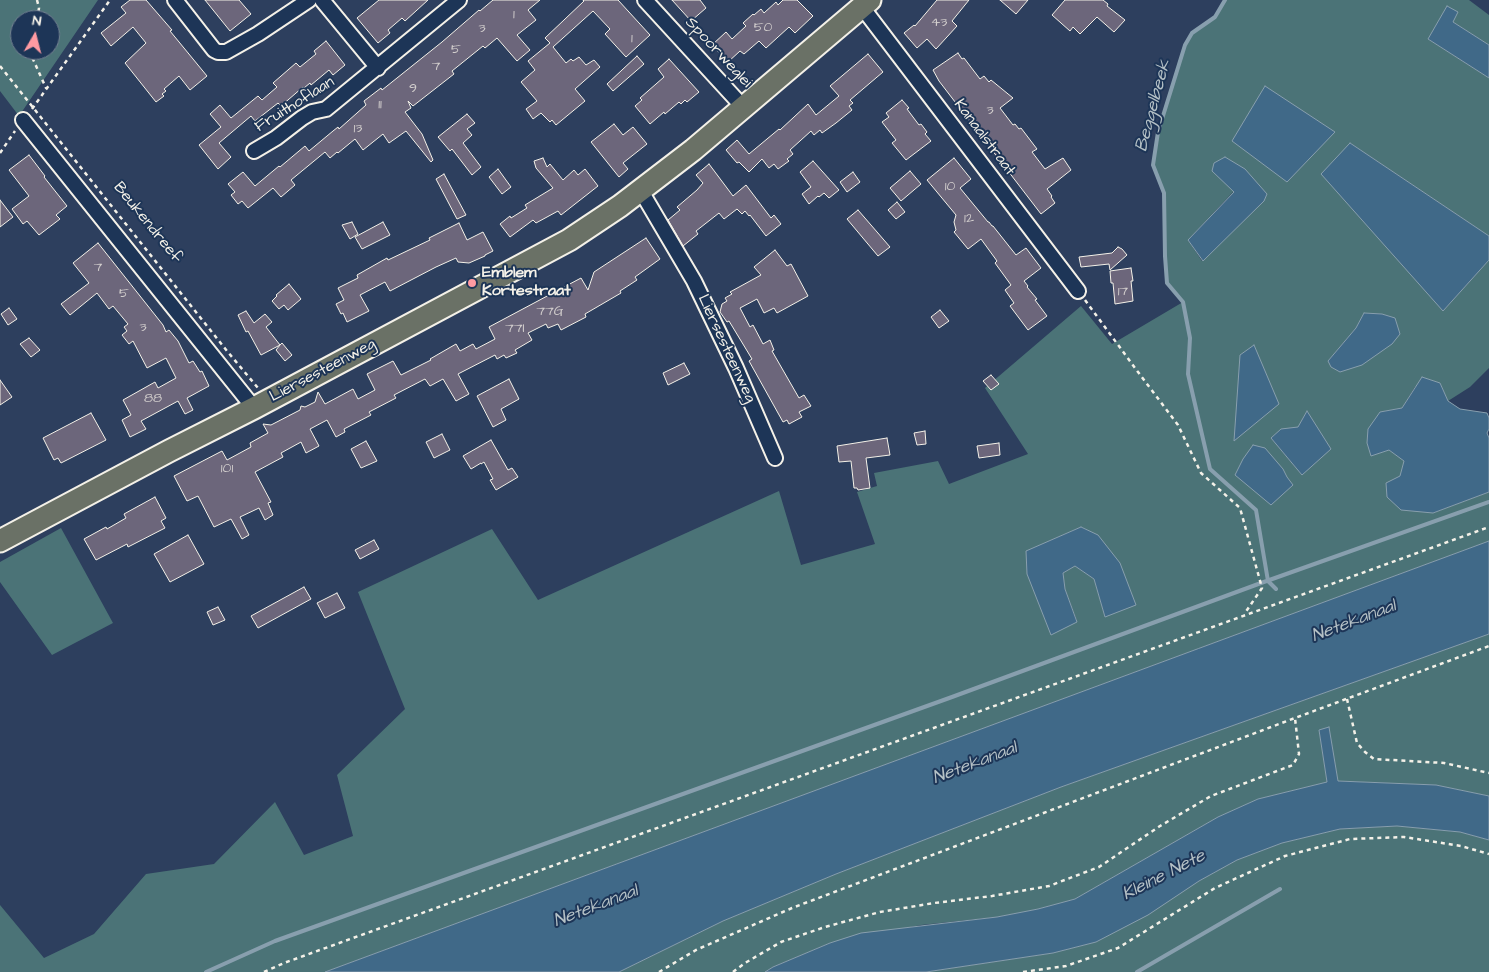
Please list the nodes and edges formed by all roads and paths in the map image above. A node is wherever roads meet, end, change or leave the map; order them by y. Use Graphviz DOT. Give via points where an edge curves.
graph roads {
  1 [pos="110,0"];
  2 [pos="175,0"];
  3 [pos="309,0"];
  4 [pos="322,0"];
  5 [pos="459,0"];
  6 [pos="645,0"];
  7 [pos="866,3"];
  8 [pos="33,60"];
  9 [pos="0,66"];
  10 [pos="378,68"];
  11 [pos="46,89"];
  12 [pos="33,108"];
  13 [pos="744,108"];
  14 [pos="23,120"];
  15 [pos="254,151"];
  16 [pos="0,153"];
  17 [pos="641,191"];
  18 [pos="1078,291"];
  19 [pos="261,404"];
  20 [pos="775,458"];
  21 [pos="1489,527"];
  22 [pos="0,541"];
  23 [pos="1245,614"];
  24 [pos="1489,646"];
  25 [pos="1347,699"];
  26 [pos="1295,718"];
  27 [pos="1489,773"];
  28 [pos="1489,854"];
  29 [pos="264,972"];
  30 [pos="659,972"];
  31 [pos="733,972"];
  32 [pos="1023,972"];
  1 -- 11 [label="path"];
  2 -- 3 [label="street" via="218,52 226,52 258,34"];
  4 -- 10 [label="street"];
  5 -- 10 [label="street, Fruithoflaan"];
  6 -- 13 [label="street, Spoorweglei"];
  7 -- 13 [label="main road, Liersesteenweg"];
  7 -- 18 [label="street, Kanaalstraat"];
  8 -- 11 [label="path"];
  9 -- 12 [label="path, Beukendreef"];
  10 -- 15 [label="street, Fruithoflaan" via="326,109 312,112"];
  11 -- 12 [label="path"];
  12 -- 14 [label="path"];
  12 -- 19 [label="path, Beukendreef" via="227,351"];
  13 -- 17 [label="main road, Liersesteenweg"];
  14 -- 16 [label="path"];
  14 -- 19 [label="street, Beukendreef"];
  17 -- 19 [label="main road, Liersesteenweg" via="569,240 516,261"];
  17 -- 20 [label="street, Liersesteenweg" via="694,281"];
  18 -- 23 [label="path" via="1178,425 1201,473 1240,508 1262,588"];
  19 -- 22 [label="main road, Liersesteenweg"];
  21 -- 23 [label="path"];
  23 -- 29 [label="path"];
  24 -- 25 [label="path"];
  25 -- 26 [label="path"];
  25 -- 27 [label="path" via="1357,743 1374,759 1444,763"];
  26 -- 30 [label="path" via="792,908 696,950"];
  26 -- 31 [label="path" via="1299,754 1292,765 1211,796 1099,867 1048,886 880,912 825,927 781,942"];
  28 -- 32 [label="path" via="1404,837 1350,839 1286,856 1215,888 1118,948 1066,966"];
}
